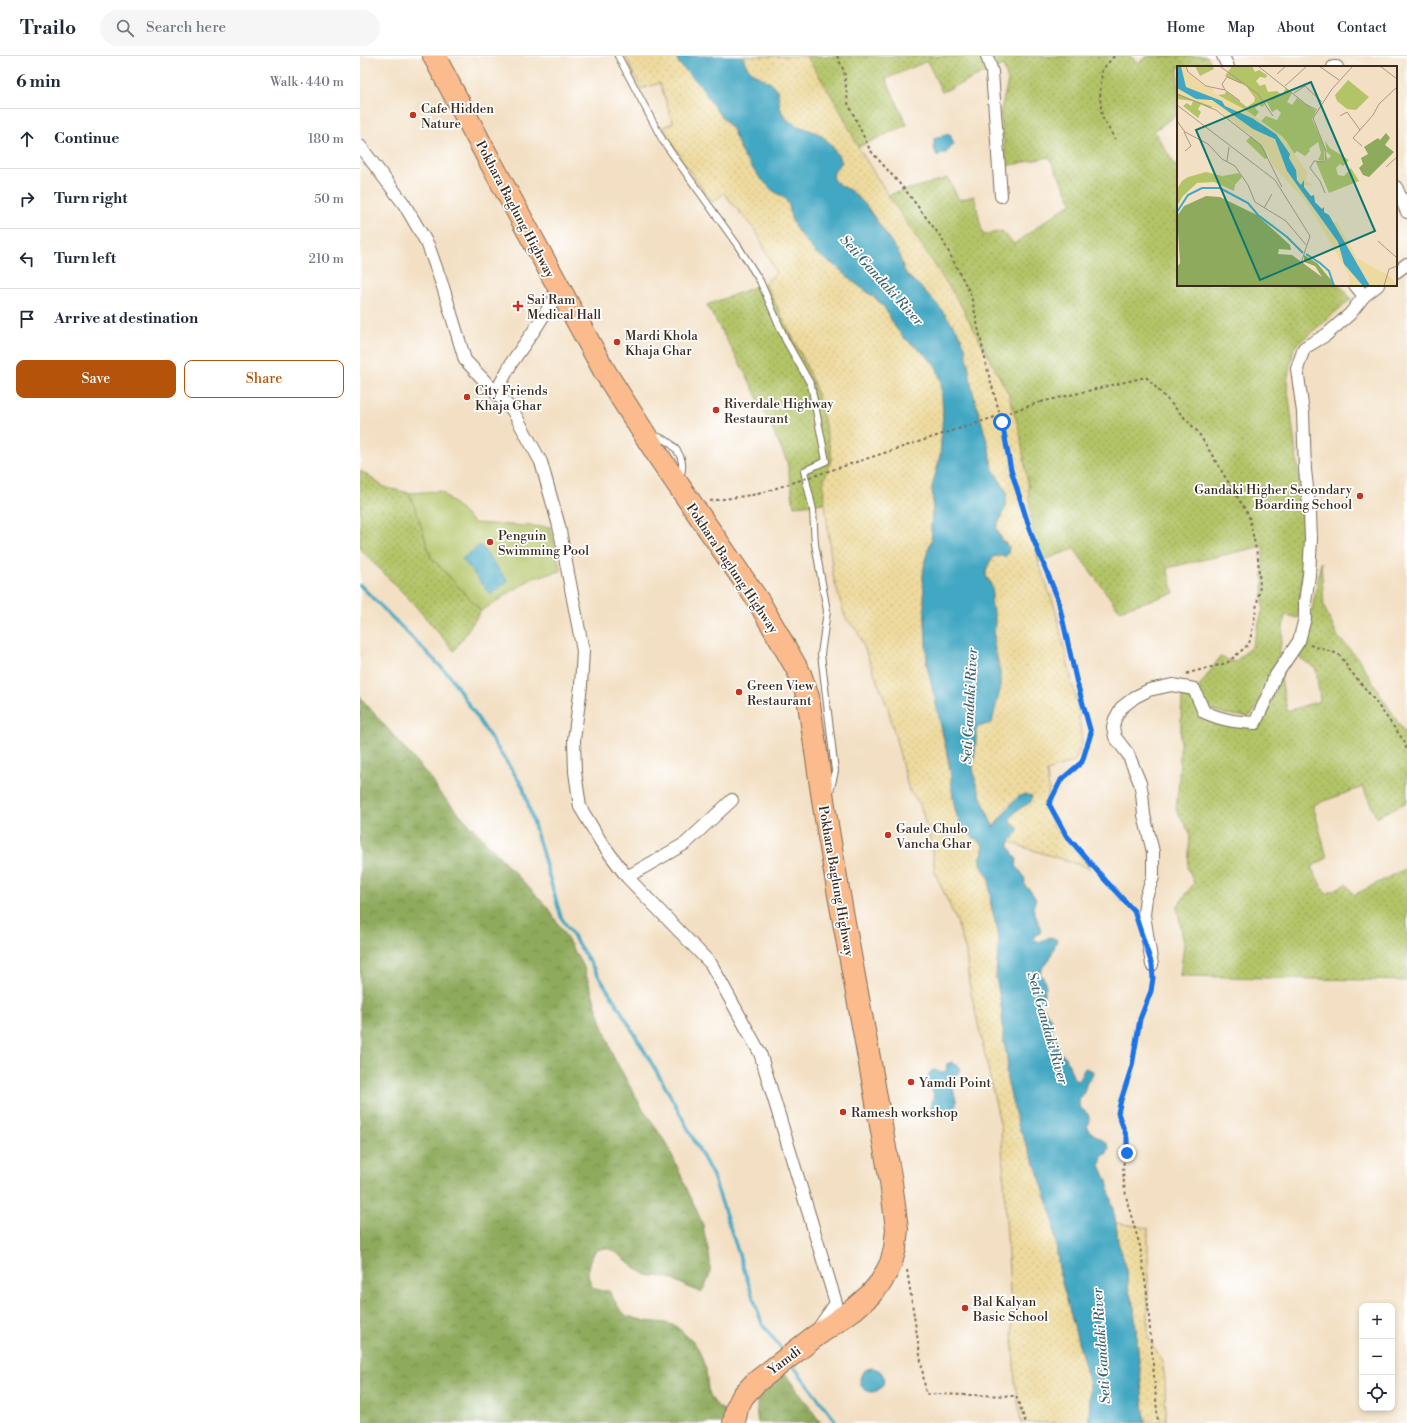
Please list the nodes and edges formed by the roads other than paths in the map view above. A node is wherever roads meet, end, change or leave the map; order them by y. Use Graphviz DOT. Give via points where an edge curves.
graph roads {
  1 [pos="434,56"];
  2 [pos="618,56"];
  3 [pos="987,56"];
  4 [pos="1223,56"];
  5 [pos="1228,66"];
  6 [pos="360,146"];
  7 [pos="1397,189"];
  8 [pos="1001,196"];
  9 [pos="1407,212"];
  10 [pos="1407,264"];
  11 [pos="1397,271"];
  12 [pos="1356,286"];
  13 [pos="1377,286"];
  14 [pos="560,290"];
  15 [pos="1364,296"];
  16 [pos="496,392"];
  17 [pos="732,800"];
  18 [pos="825,813"];
  19 [pos="627,878"];
  20 [pos="1152,965"];
  21 [pos="813,1338"];
  22 [pos="734,1423"];
  1 -- 14 [label="highway, Pokhara Baglung Highway"];
  2 -- 18 [label="lane" via="663,141 760,280 786,341 811,385 826,461 804,471 813,510 815,544 826,612 822,654 835,772"];
  3 -- 8 [label="street" via="992,72"];
  4 -- 5 [label="street"];
  6 -- 16 [label="street" via="404,204 428,245 465,360"];
  7 -- 9 [label="street"];
  10 -- 11 [label="street"];
  12 -- 15 [label="street"];
  13 -- 15 [label="street"];
  14 -- 16 [label="street" via="512,362"];
  14 -- 18 [label="highway, Pokhara Baglung Highway" via="605,372 677,484 759,602 800,674 808,697"];
  15 -- 20 [label="street" via="1350,314 1326,335 1304,348 1297,369 1304,412 1305,470 1311,539 1305,618 1299,641 1274,678 1255,723 1235,722 1204,712 1194,689 1172,685 1149,690 1136,697 1118,712 1115,719 1115,736 1128,754 1140,783 1153,852 1153,877 1146,897 1144,915"];
  16 -- 19 [label="street" via="513,411 541,462 559,526 583,651 574,740 580,807"];
  17 -- 19 [label="street" via="686,843"];
  18 -- 21 [label="highway, Pokhara Baglung Highway" via="891,1182 897,1229 891,1263 881,1282 870,1296"];
  19 -- 21 [label="street" via="711,964 760,1053 836,1303"];
  21 -- 22 [label="highway, Yamdi" via="755,1383 743,1396"];
}
